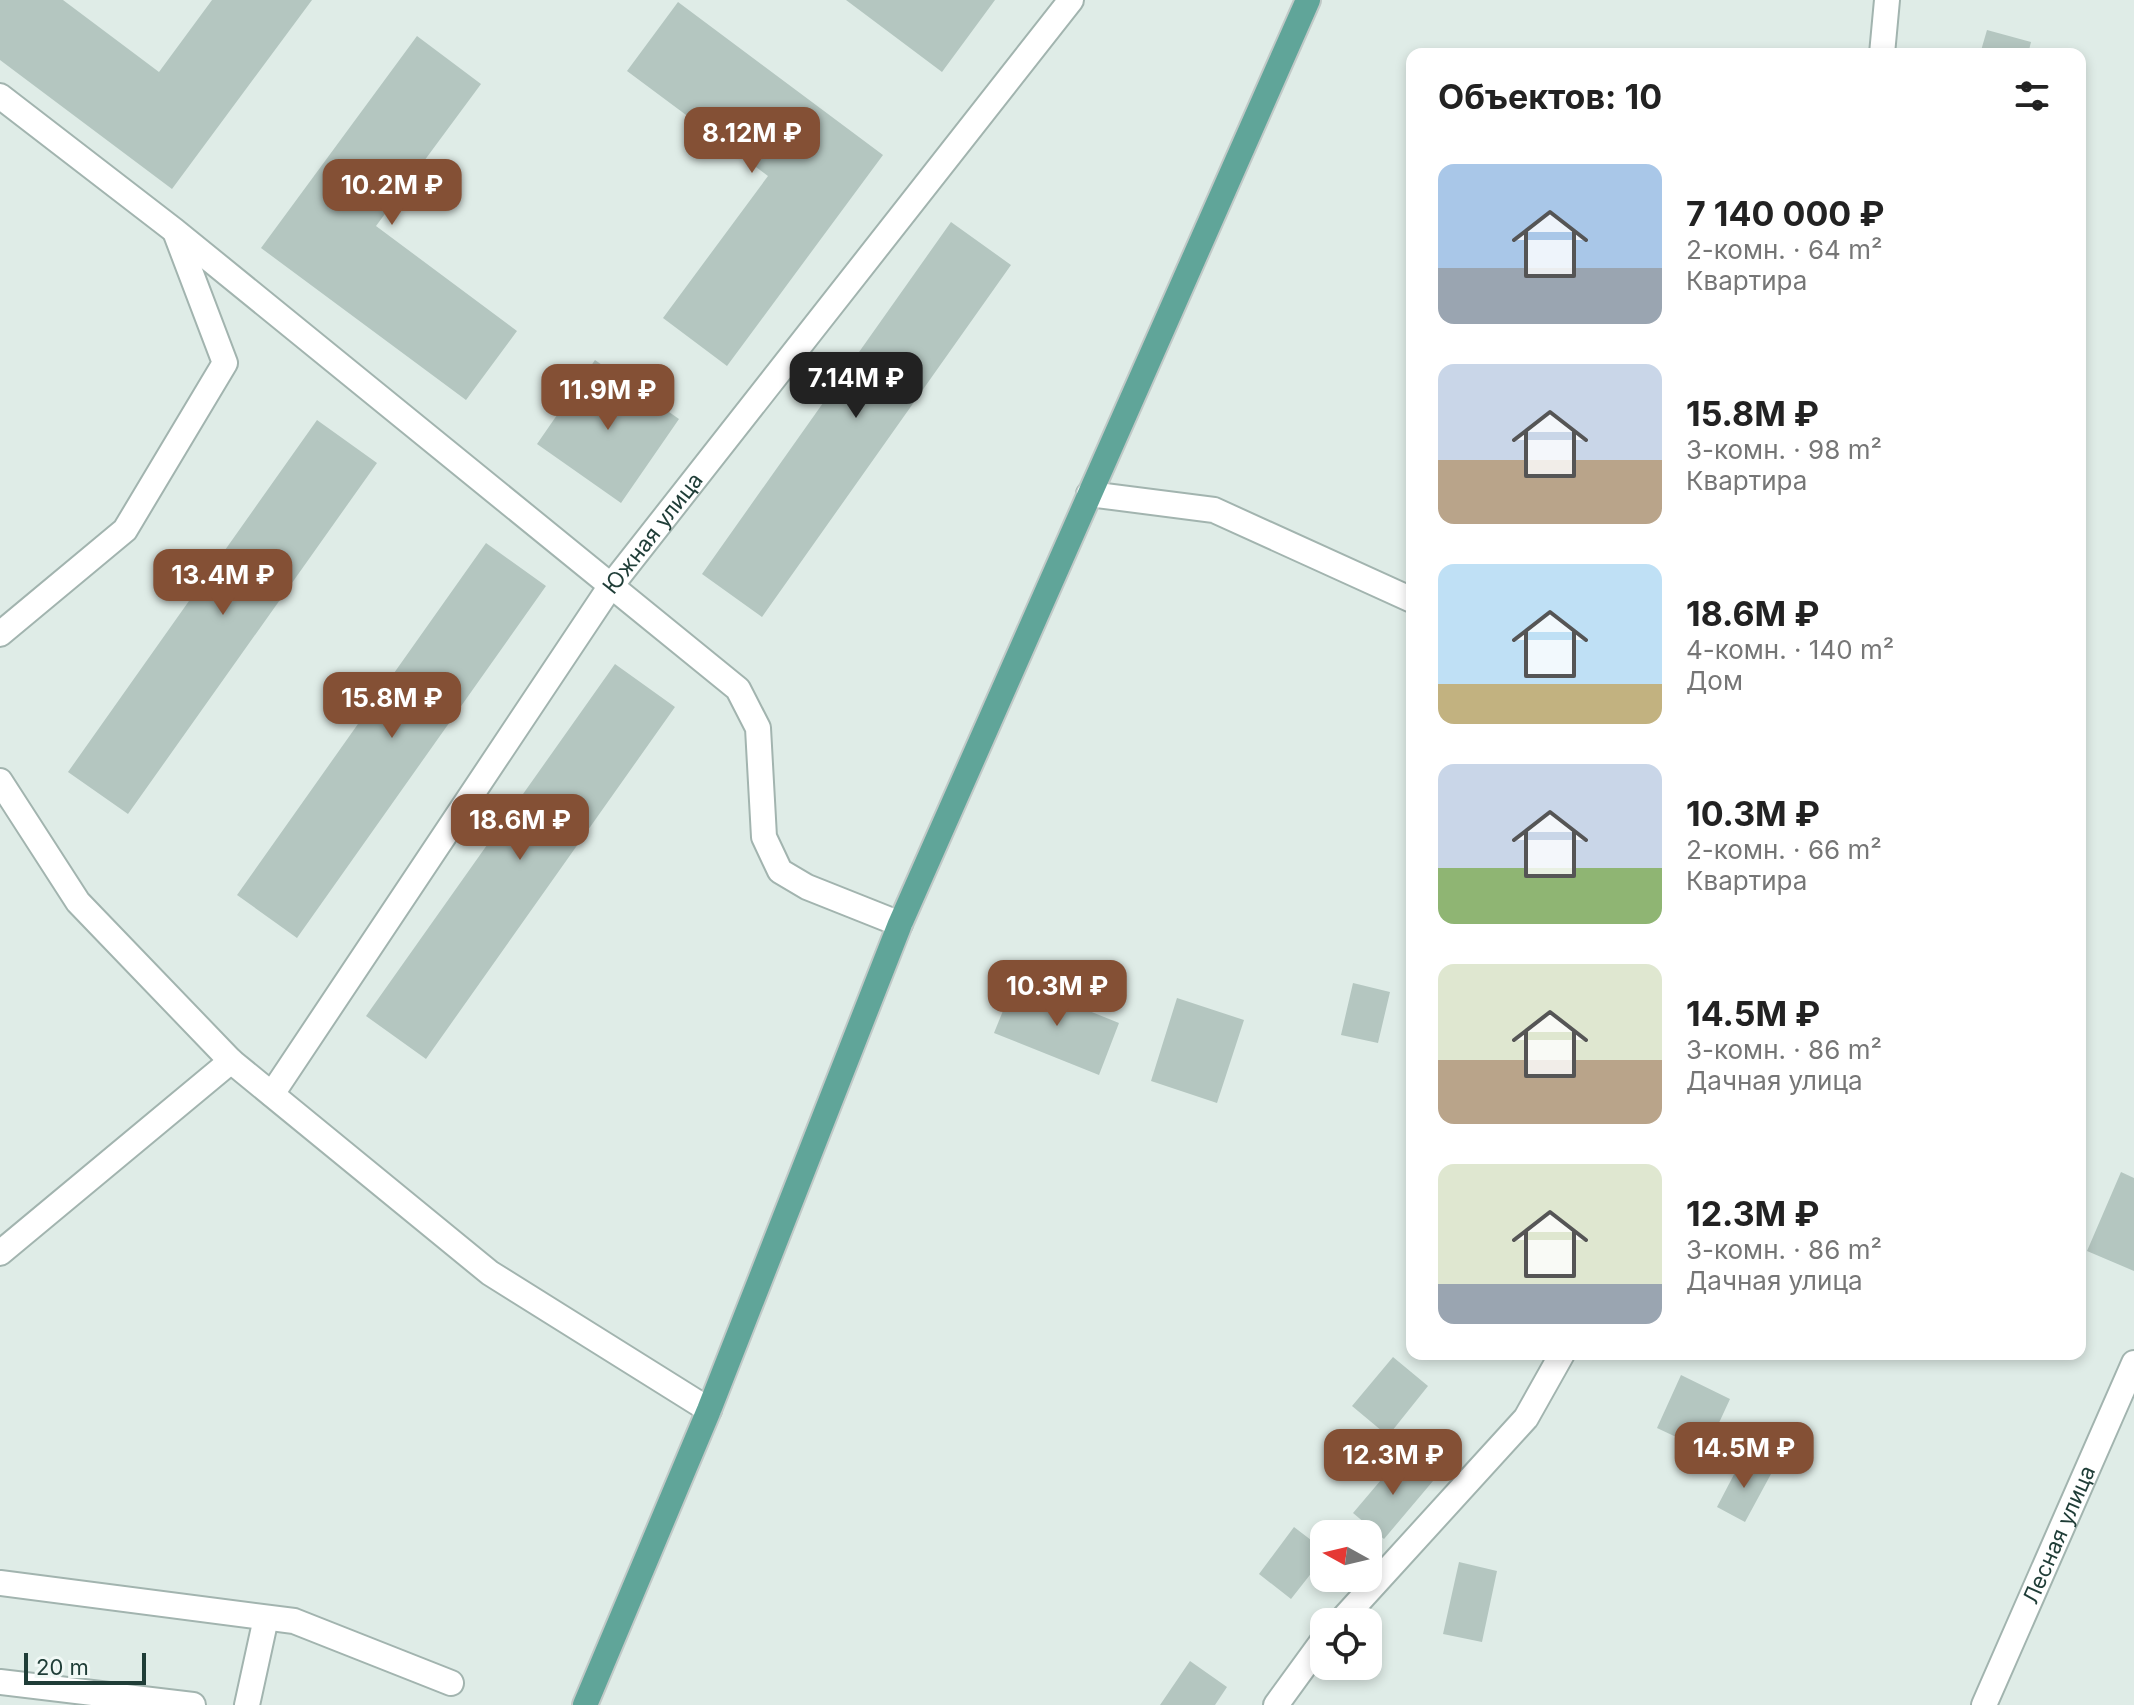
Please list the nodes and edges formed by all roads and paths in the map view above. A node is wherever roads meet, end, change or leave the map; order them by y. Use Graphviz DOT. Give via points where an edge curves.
graph roads {
  1 [pos="1071,0"];
  2 [pos="1308,0"];
  3 [pos="1887,0"];
  4 [pos="1883,48"];
  5 [pos="0,96"];
  6 [pos="175,231"];
  7 [pos="1089,494"];
  8 [pos="610,587"];
  9 [pos="1406,597"];
  10 [pos="0,634"];
  11 [pos="0,781"];
  12 [pos="900,924"];
  13 [pos="231,1061"];
  14 [pos="272,1094"];
  15 [pos="0,1253"];
  16 [pos="1559,1360"];
  17 [pos="2134,1363"];
  18 [pos="709,1410"];
  19 [pos="0,1583"];
  20 [pos="1353,1608"];
  21 [pos="266,1618"];
  22 [pos="1310,1658"];
  23 [pos="0,1682"];
  24 [pos="451,1683"];
  25 [pos="193,1705"];
  26 [pos="247,1705"];
  27 [pos="585,1705"];
  28 [pos="1276,1705"];
  29 [pos="1984,1705"];
  1 -- 8 [label="street, Южная улица"];
  2 -- 7 [label="main road"];
  3 -- 4 [label="street"];
  5 -- 6 [label="street"];
  6 -- 8 [label="street"];
  6 -- 10 [label="street" via="225,363 125,530"];
  7 -- 9 [label="street" via="1214,510"];
  7 -- 12 [label="main road"];
  8 -- 12 [label="street" via="738,689 758,728 764,837 780,871"];
  8 -- 14 [label="street, Южная улица"];
  11 -- 13 [label="street" via="78,902"];
  12 -- 18 [label="main road"];
  13 -- 14 [label="street"];
  13 -- 15 [label="street"];
  14 -- 18 [label="street" via="490,1273"];
  16 -- 20 [label="street" via="1526,1418"];
  17 -- 29 [label="street, Лесная улица"];
  18 -- 27 [label="main road"];
  19 -- 21 [label="street"];
  21 -- 24 [label="street" via="294,1621"];
  21 -- 26 [label="street"];
  22 -- 28 [label="street"];
  23 -- 25 [label="street"];
}
